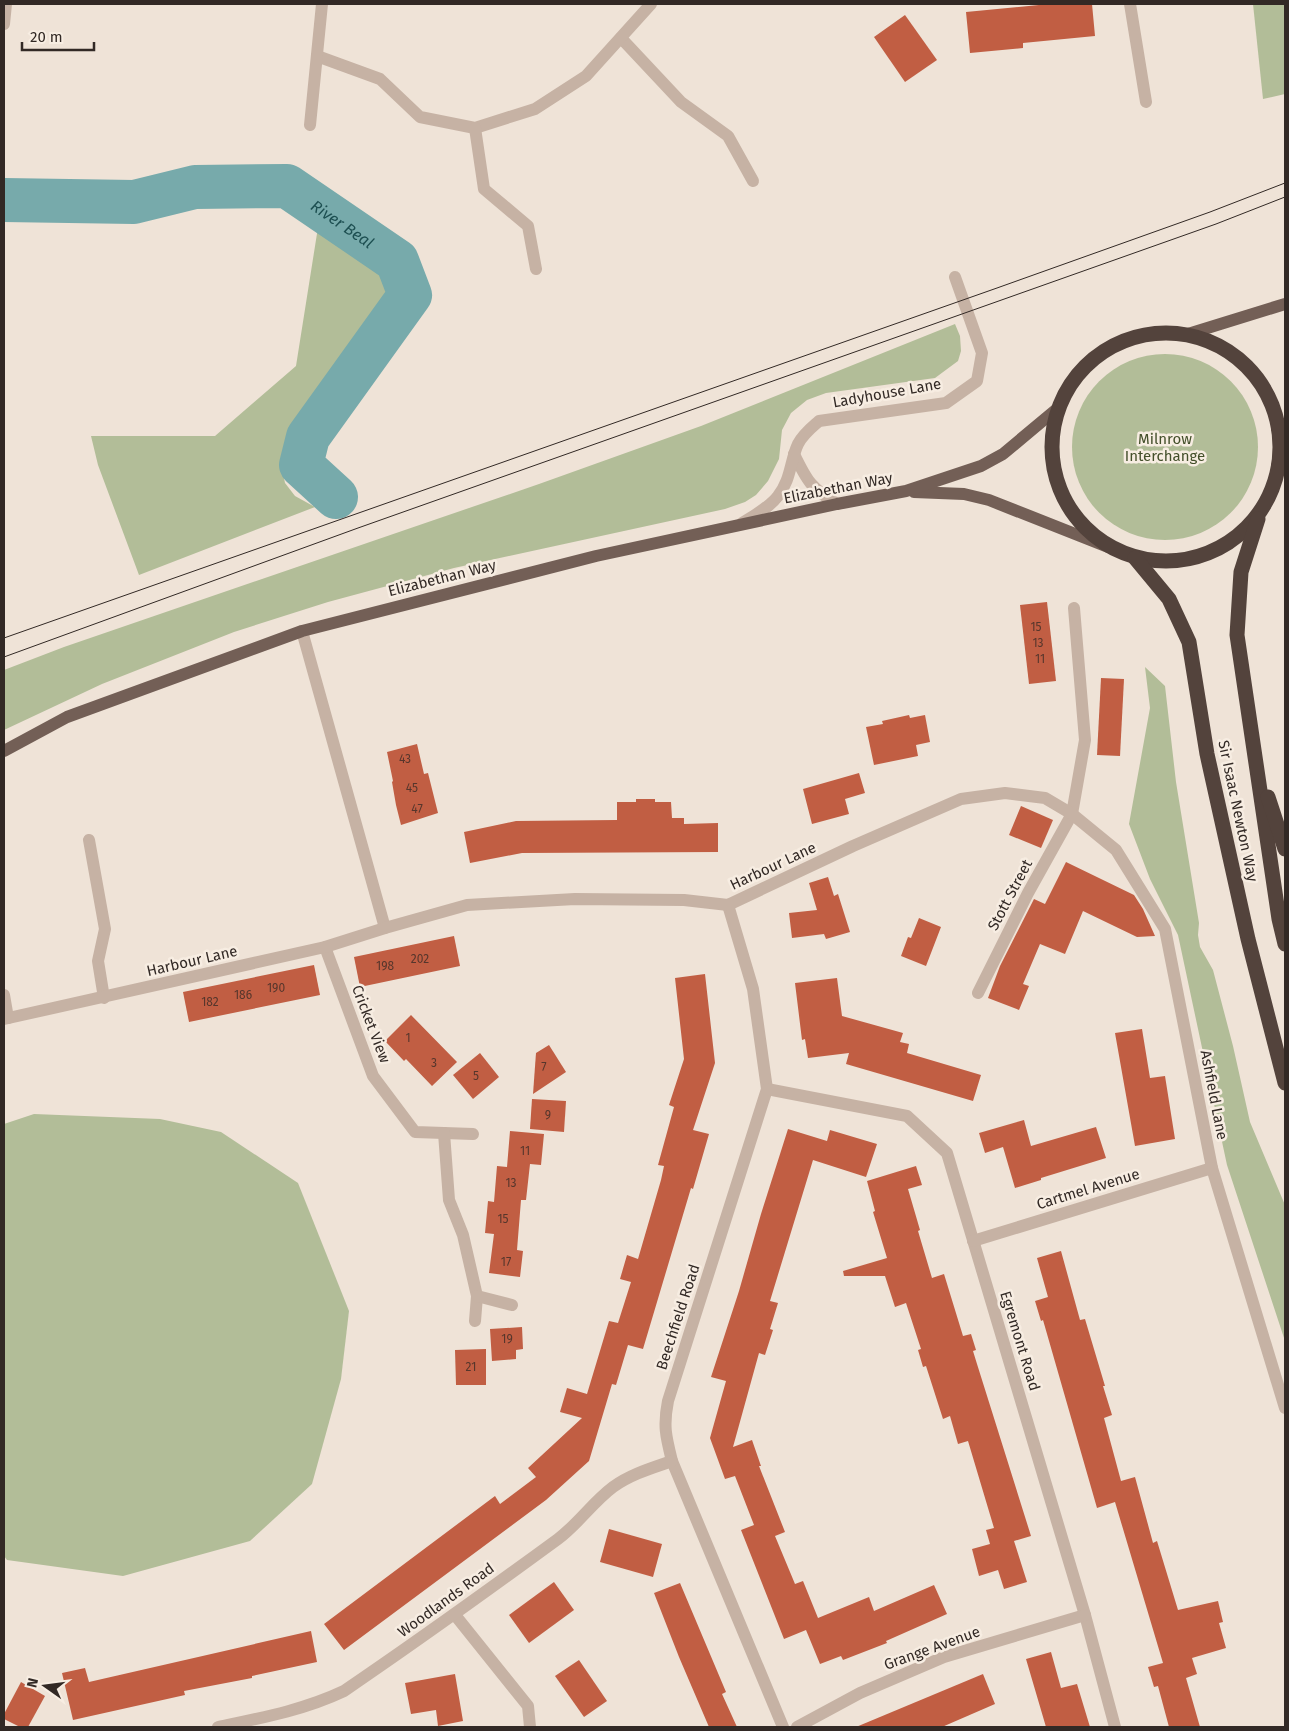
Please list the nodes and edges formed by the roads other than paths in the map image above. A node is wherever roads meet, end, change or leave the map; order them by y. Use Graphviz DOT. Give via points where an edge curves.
graph roads {
  1 [pos="6,4"];
  2 [pos="322,4"];
  3 [pos="651,4"];
  4 [pos="1130,4"];
  5 [pos="4,24"];
  6 [pos="621,38"];
  7 [pos="317,56"];
  8 [pos="1146,102"];
  9 [pos="310,125"];
  10 [pos="475,128"];
  11 [pos="753,181"];
  12 [pos="536,269"];
  13 [pos="955,277"];
  14 [pos="1285,304"];
  15 [pos="1188,334"];
  16 [pos="1058,408"];
  17 [pos="1285,435"];
  18 [pos="1280,451"];
  19 [pos="794,454"];
  20 [pos="906,491"];
  21 [pos="837,504"];
  22 [pos="1261,511"];
  23 [pos="741,524"];
  24 [pos="1108,547"];
  25 [pos="1135,558"];
  26 [pos="1074,608"];
  27 [pos="302,631"];
  28 [pos="4,752"];
  29 [pos="1254,758"];
  30 [pos="1072,814"];
  31 [pos="89,840"];
  32 [pos="1285,849"];
  33 [pos="728,905"];
  34 [pos="385,928"];
  35 [pos="1285,944"];
  36 [pos="324,947"];
  37 [pos="978,993"];
  38 [pos="4,995"];
  39 [pos="104,998"];
  40 [pos="6,1018"];
  41 [pos="1285,1083"];
  42 [pos="767,1089"];
  43 [pos="444,1133"];
  44 [pos="473,1134"];
  45 [pos="1212,1168"];
  46 [pos="973,1241"];
  47 [pos="477,1296"];
  48 [pos="512,1305"];
  49 [pos="475,1321"];
  50 [pos="1285,1408"];
  51 [pos="672,1461"];
  52 [pos="455,1614"];
  53 [pos="1085,1615"];
  54 [pos="218,1727"];
  55 [pos="530,1727"];
  56 [pos="783,1727"];
  57 [pos="797,1727"];
  58 [pos="1115,1727"];
  1 -- 5 [label="street"];
  2 -- 7 [label="street"];
  3 -- 6 [label="street"];
  4 -- 8 [label="street"];
  6 -- 10 [label="street" via="586,76 535,109"];
  6 -- 11 [label="street" via="681,102 728,136"];
  7 -- 9 [label="street"];
  7 -- 10 [label="street" via="380,79 420,117"];
  10 -- 12 [label="street" via="484,189 528,226"];
  13 -- 19 [label="street, Ladyhouse Lane" via="982,353 978,381 946,403 820,421 808,430"];
  14 -- 15 [label="main road"];
  15 -- 16 [label="highway" via="1156,333 1124,340 1096,356 1073,379"];
  15 -- 18 [label="highway" via="1218,345 1245,364 1265,389 1277,419"];
  16 -- 20 [label="main road, Elizabethan Way" via="1003,454 981,466"];
  16 -- 24 [label="highway" via="1051,439 1053,471 1064,501 1073,514 1083,527"];
  17 -- 18 [label="main road"];
  18 -- 22 [label="highway" via="1275,482"];
  19 -- 21 [label="street" via="808,481"];
  19 -- 23 [label="street, Ladyhouse Lane" via="791,470 779,495"];
  20 -- 21 [label="main road, Elizabethan Way"];
  20 -- 24 [label="main road, Elizabethan Way" via="964,494 989,500"];
  21 -- 23 [label="main road, Elizabethan Way"];
  22 -- 25 [label="highway" via="1242,533 1219,549 1192,559 1163,562"];
  22 -- 29 [label="highway, Sir Isaac Newton Way" via="1241,572 1237,635"];
  23 -- 27 [label="main road, Elizabethan Way" via="596,556"];
  24 -- 25 [label="highway"];
  25 -- 41 [label="highway, Sir Isaac Newton Way" via="1169,599 1189,642 1207,754 1248,939"];
  26 -- 30 [label="street" via="1085,740"];
  27 -- 28 [label="main road, Elizabethan Way" via="67,717"];
  27 -- 34 [label="street"];
  29 -- 32 [label="highway"];
  29 -- 35 [label="highway, Sir Isaac Newton Way"];
  30 -- 33 [label="street, Harbour Lane" via="1045,798 1005,793 961,799"];
  30 -- 37 [label="street, Stott Street"];
  30 -- 45 [label="street, Ashfield Lane" via="1116,850 1165,929"];
  31 -- 39 [label="street" via="105,929 98,961"];
  33 -- 34 [label="street, Harbour Lane" via="684,900 574,899 467,905"];
  33 -- 42 [label="street, Beechfield Road" via="752,989"];
  34 -- 36 [label="street, Harbour Lane"];
  36 -- 39 [label="street, Harbour Lane"];
  36 -- 43 [label="street, Cricket View" via="373,1076 415,1132"];
  38 -- 40 [label="street"];
  39 -- 40 [label="street, Harbour Lane"];
  42 -- 46 [label="street, Egremont Road" via="908,1116 946,1153"];
  42 -- 51 [label="street, Beechfield Road" via="668,1401 665,1431"];
  43 -- 44 [label="street, Cricket View"];
  43 -- 47 [label="street" via="449,1200 463,1235"];
  45 -- 46 [label="street, Cartmel Avenue"];
  45 -- 50 [label="street, Ashfield Lane"];
  46 -- 53 [label="street, Egremont Road"];
  47 -- 48 [label="street"];
  47 -- 49 [label="street"];
  51 -- 52 [label="street, Woodlands Road" via="616,1485 563,1536"];
  51 -- 56 [label="street, Beechfield Road"];
  52 -- 54 [label="street, Woodlands Road" via="331,1698"];
  52 -- 55 [label="street" via="528,1706"];
  53 -- 57 [label="street, Grange Avenue" via="944,1657 860,1693"];
  53 -- 58 [label="street, Egremont Road"];
}
